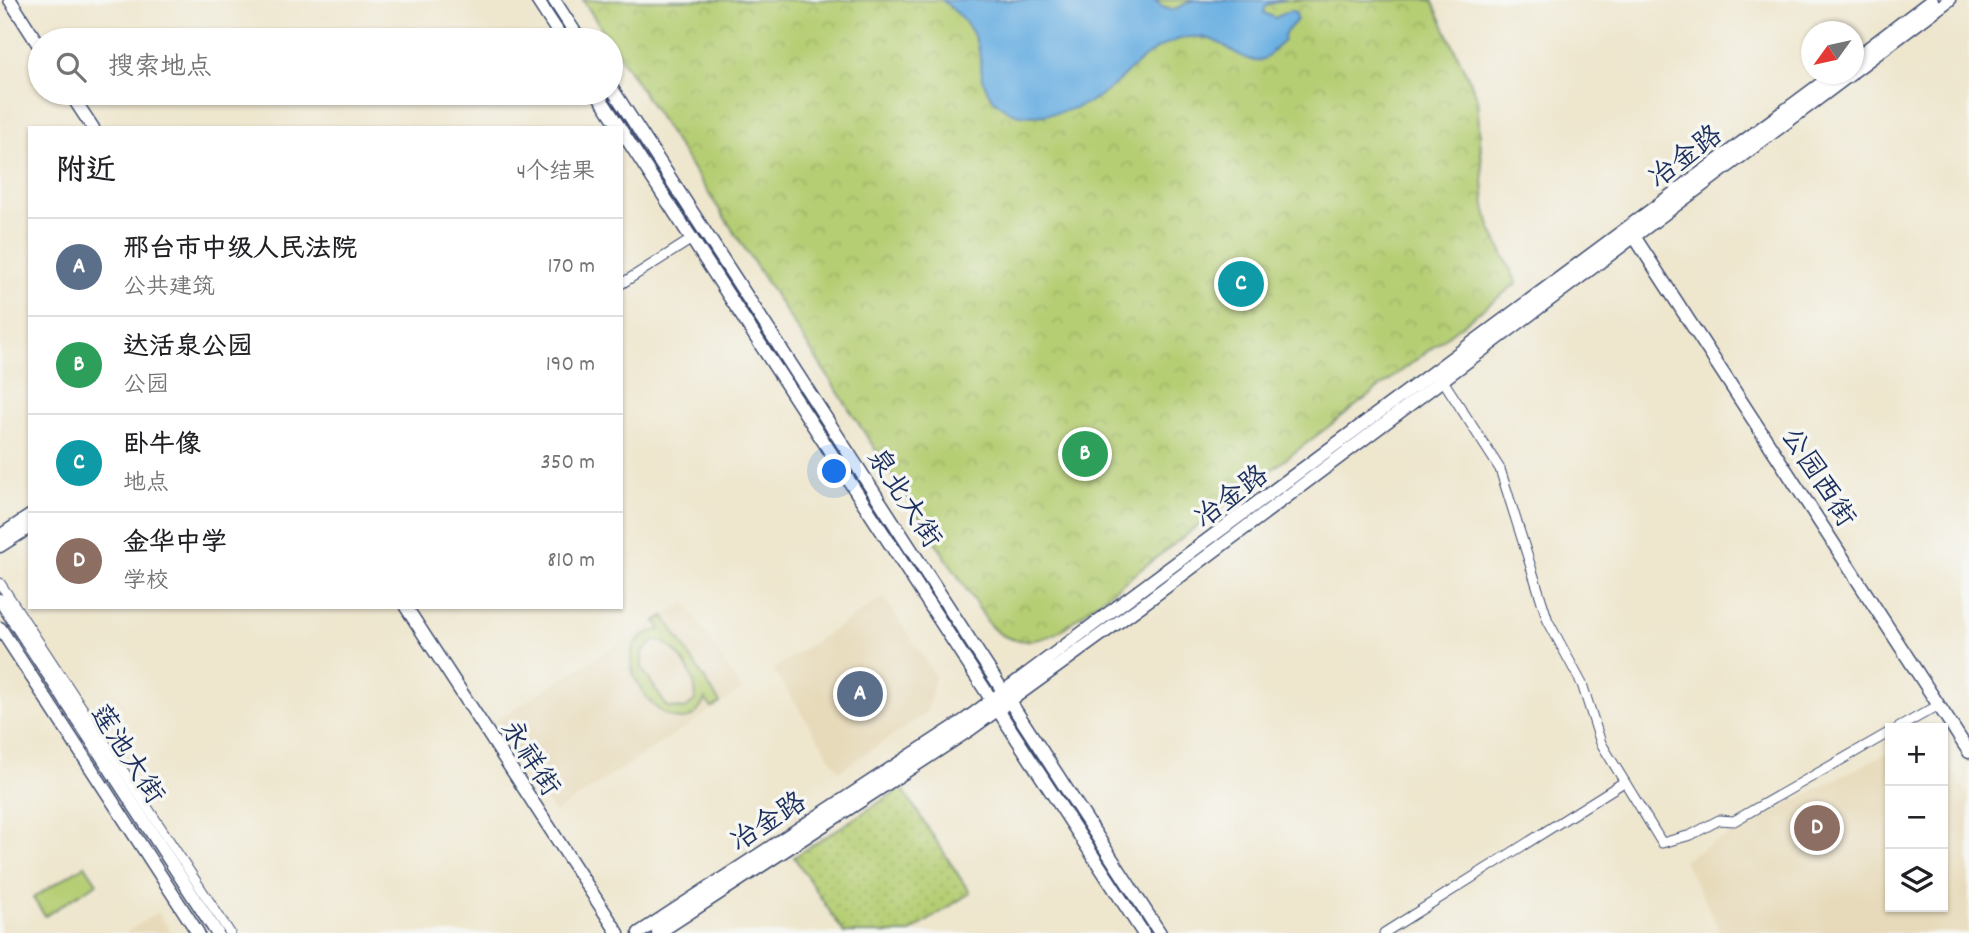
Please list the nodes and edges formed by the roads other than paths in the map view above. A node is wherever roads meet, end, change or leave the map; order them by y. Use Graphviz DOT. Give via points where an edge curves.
graph roads {
  1 [pos="10,0"];
  2 [pos="537,0"];
  3 [pos="554,0"];
  4 [pos="1932,0"];
  5 [pos="1949,0"];
  6 [pos="28,28"];
  7 [pos="555,28"];
  8 [pos="572,28"];
  9 [pos="1864,51"];
  10 [pos="1864,63"];
  11 [pos="1821,84"];
  12 [pos="1835,84"];
  13 [pos="78,105"];
  14 [pos="605,105"];
  15 [pos="623,105"];
  16 [pos="92,126"];
  17 [pos="619,126"];
  18 [pos="623,132"];
  19 [pos="1631,231"];
  20 [pos="692,239"];
  21 [pos="623,284"];
  22 [pos="1442,379"];
  23 [pos="28,517"];
  24 [pos="28,528"];
  25 [pos="0,536"];
  26 [pos="0,546"];
  27 [pos="0,583"];
  28 [pos="0,600"];
  29 [pos="407,609"];
  30 [pos="0,628"];
  31 [pos="1007,696"];
  32 [pos="995,705"];
  33 [pos="1939,705"];
  34 [pos="1907,723"];
  35 [pos="1885,735"];
  36 [pos="1969,752"];
  37 [pos="1624,782"];
  38 [pos="198,933"];
  39 [pos="217,933"];
  40 [pos="230,933"];
  41 [pos="618,933"];
  42 [pos="639,933"];
  43 [pos="658,933"];
  44 [pos="1143,933"];
  45 [pos="1160,933"];
  46 [pos="1384,933"];
  1 -- 6 [label="street"];
  2 -- 7 [label="street"];
  3 -- 8 [label="street"];
  4 -- 9 [label="street"];
  5 -- 10 [label="street, 冶金路"];
  11 -- 19 [label="street, 冶金路"];
  12 -- 19 [label="street, 冶金路"];
  13 -- 16 [label="street"];
  14 -- 17 [label="street, 泉北大街"];
  15 -- 31 [label="street, 泉北大街"];
  18 -- 20 [label="street, 泉北大街"];
  19 -- 22 [label="street, 冶金路"];
  19 -- 31 [label="street, 冶金路"];
  19 -- 33 [label="street, 公园西街"];
  20 -- 21 [label="street"];
  20 -- 32 [label="street, 泉北大街"];
  22 -- 31 [label="street, 冶金路"];
  22 -- 37 [label="street" via="1500,469 1548,621 1582,684 1601,743"];
  23 -- 25 [label="street"];
  24 -- 26 [label="street"];
  27 -- 40 [label="street"];
  28 -- 39 [label="street, 莲池大街"];
  29 -- 41 [label="street, 永祥街"];
  30 -- 38 [label="street, 莲池大街"];
  31 -- 32 [label="street, 冶金路"];
  31 -- 45 [label="street, 泉北大街"];
  32 -- 42 [label="street, 冶金路"];
  32 -- 43 [label="street, 冶金路"];
  32 -- 44 [label="street, 泉北大街"];
  33 -- 34 [label="street"];
  33 -- 36 [label="street, 公园西街"];
  35 -- 37 [label="street" via="1734,821 1719,821 1662,843"];
  37 -- 46 [label="street"];
}
